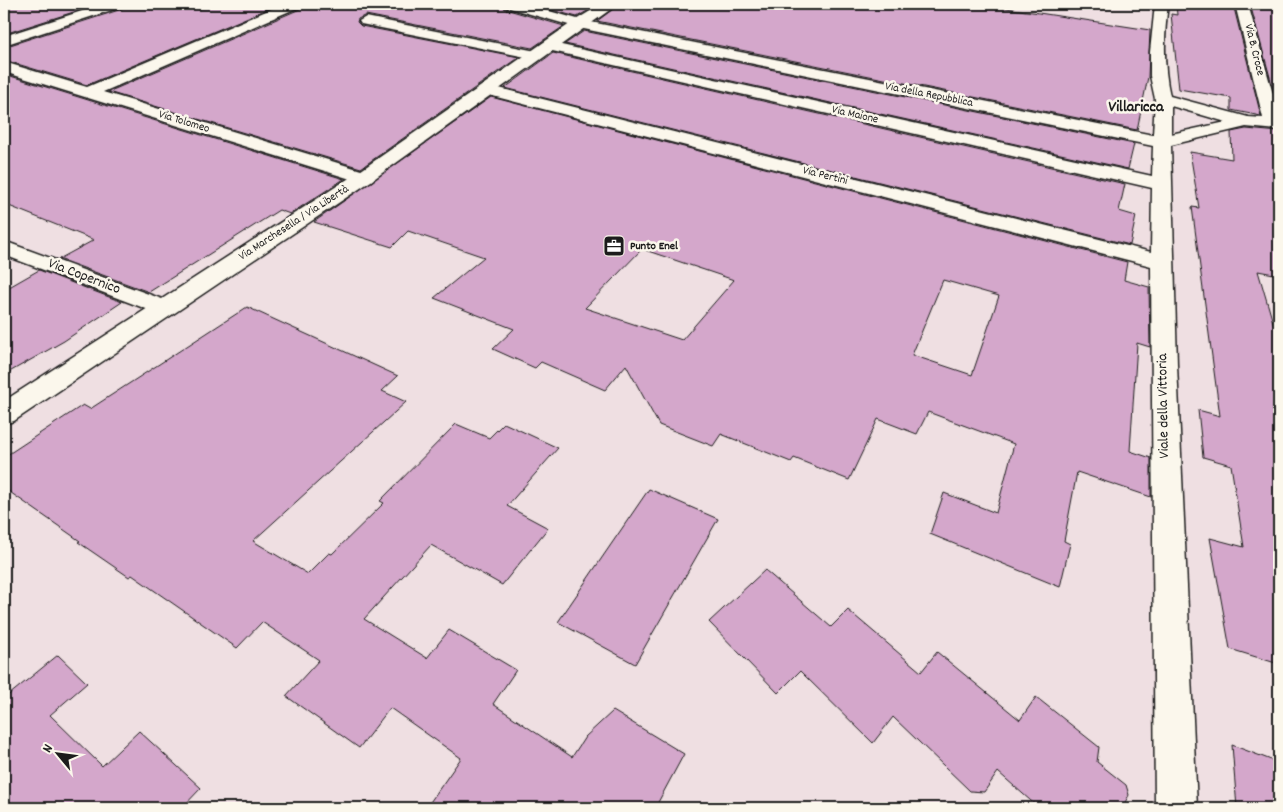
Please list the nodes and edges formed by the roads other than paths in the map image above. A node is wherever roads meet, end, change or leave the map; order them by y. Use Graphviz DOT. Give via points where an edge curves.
graph roads {
  1 [pos="68,4"];
  2 [pos="116,4"];
  3 [pos="294,4"];
  4 [pos="511,4"];
  5 [pos="611,4"];
  6 [pos="1161,4"];
  7 [pos="1242,4"];
  8 [pos="94,11"];
  9 [pos="366,21"];
  10 [pos="579,24"];
  11 [pos="4,41"];
  12 [pos="542,50"];
  13 [pos="4,67"];
  14 [pos="487,90"];
  15 [pos="87,93"];
  16 [pos="1163,99"];
  17 [pos="1246,122"];
  18 [pos="1276,125"];
  19 [pos="1162,142"];
  20 [pos="364,177"];
  21 [pos="1162,184"];
  22 [pos="4,247"];
  23 [pos="1163,262"];
  24 [pos="165,308"];
  25 [pos="4,414"];
  26 [pos="1176,808"];
  1 -- 8 [label="street"];
  2 -- 8 [label="street"];
  3 -- 15 [label="street"];
  4 -- 10 [label="street, Via della Repubblica"];
  5 -- 10 [label="street, Via Marchesella / Via Libertà"];
  6 -- 16 [label="street, Viale della Vittoria" via="1157,78"];
  7 -- 18 [label="street, Via B. Croce"];
  8 -- 11 [label="street"];
  9 -- 12 [label="street, Via Maione"];
  10 -- 12 [label="street, Via Marchesella / Via Libertà"];
  10 -- 19 [label="street, Via della Repubblica"];
  12 -- 14 [label="street, Via Marchesella / Via Libertà"];
  12 -- 21 [label="street, Via Maione"];
  13 -- 15 [label="street, Via Tolomeo"];
  14 -- 20 [label="street, Via Marchesella / Via Libertà"];
  14 -- 23 [label="street, Via Pertini"];
  15 -- 20 [label="street, Via Tolomeo"];
  16 -- 17 [label="street"];
  16 -- 19 [label="street, Viale della Vittoria"];
  17 -- 18 [label="street, Via della Repubblica"];
  17 -- 19 [label="street, Via della Repubblica"];
  19 -- 21 [label="street, Viale della Vittoria"];
  20 -- 24 [label="street, Via Marchesella / Via Libertà"];
  21 -- 23 [label="street, Viale della Vittoria"];
  22 -- 24 [label="street, Via Copernico"];
  23 -- 26 [label="street, Viale della Vittoria" via="1164,429"];
  24 -- 25 [label="street, Via Marchesella / Via Libertà"];
}
